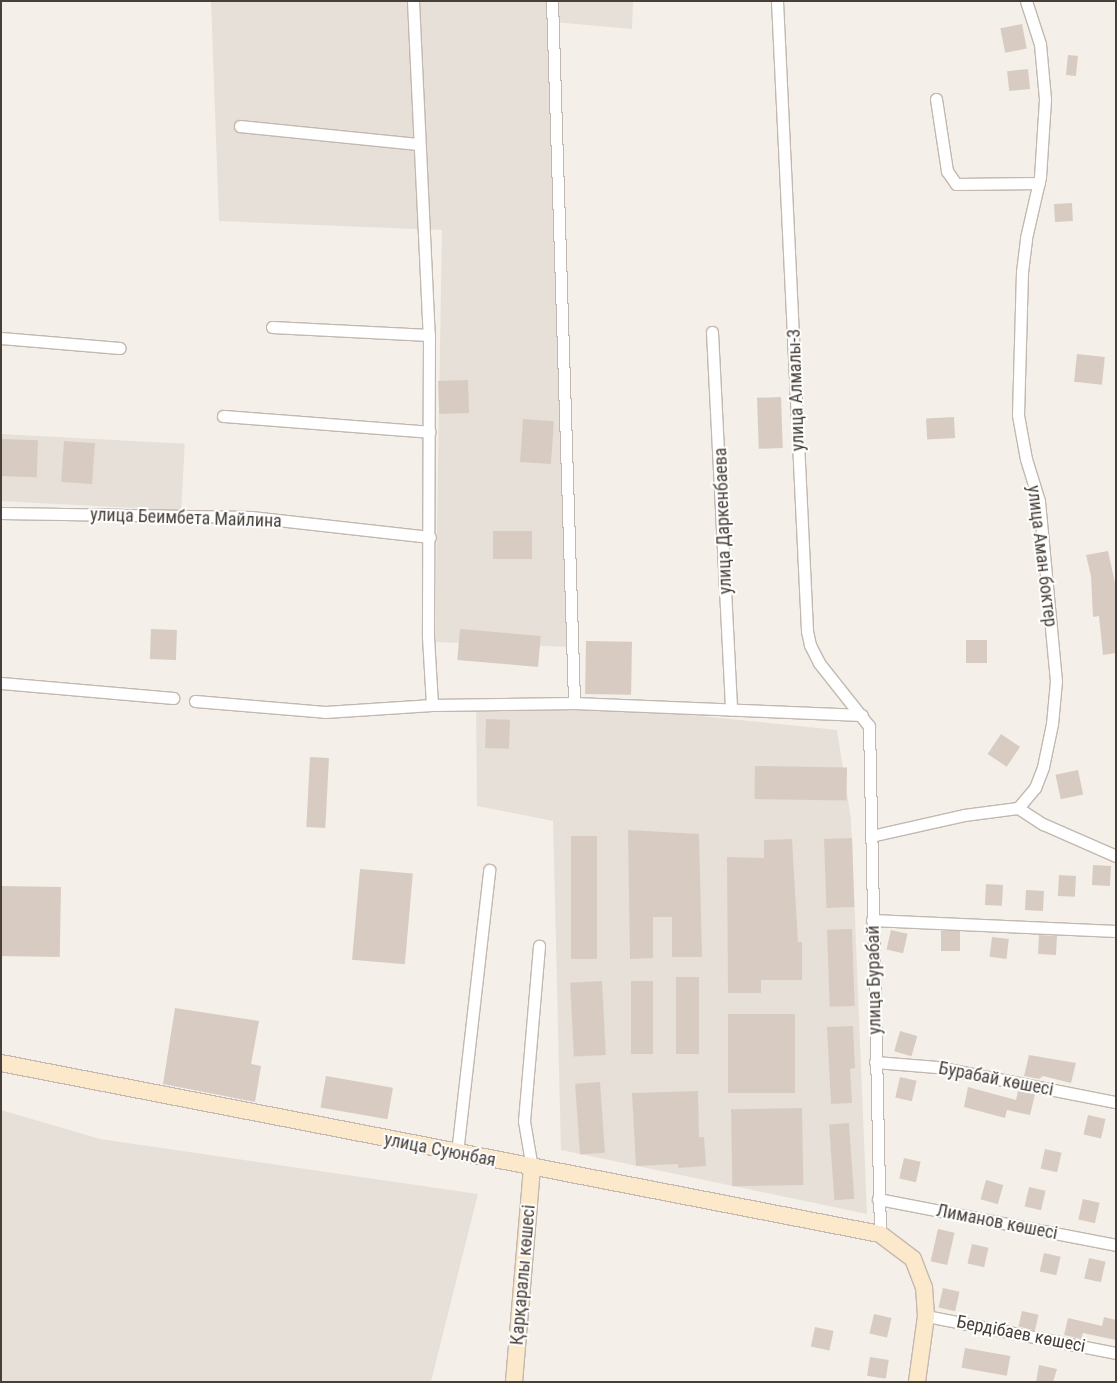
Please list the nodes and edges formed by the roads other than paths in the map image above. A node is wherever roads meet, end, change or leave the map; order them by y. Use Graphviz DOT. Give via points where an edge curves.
graph roads {
  1 [pos="413,1"];
  2 [pos="552,1"];
  3 [pos="777,1"];
  4 [pos="1026,1"];
  5 [pos="936,99"];
  6 [pos="240,126"];
  7 [pos="417,144"];
  8 [pos="1039,183"];
  9 [pos="272,327"];
  10 [pos="712,332"];
  11 [pos="428,335"];
  12 [pos="1,338"];
  13 [pos="120,348"];
  14 [pos="223,416"];
  15 [pos="429,432"];
  16 [pos="1,513"];
  17 [pos="430,537"];
  18 [pos="1,683"];
  19 [pos="173,698"];
  20 [pos="195,701"];
  21 [pos="574,703"];
  22 [pos="432,705"];
  23 [pos="731,710"];
  24 [pos="862,715"];
  25 [pos="869,726"];
  26 [pos="1018,808"];
  27 [pos="871,836"];
  28 [pos="1116,856"];
  29 [pos="489,870"];
  30 [pos="872,920"];
  31 [pos="1116,931"];
  32 [pos="539,946"];
  33 [pos="875,1062"];
  34 [pos="1,1063"];
  35 [pos="1116,1102"];
  36 [pos="456,1153"];
  37 [pos="532,1168"];
  38 [pos="878,1199"];
  39 [pos="880,1234"];
  40 [pos="1116,1245"];
  41 [pos="926,1316"];
  42 [pos="1116,1353"];
  43 [pos="514,1382"];
  44 [pos="917,1382"];
  1 -- 7 [label="street"];
  2 -- 21 [label="street"];
  3 -- 24 [label="street, улица Алмалы-3" via="807,631 819,663"];
  4 -- 8 [label="street, улица Аман боктер" via="1043,60 1044,152"];
  5 -- 8 [label="street" via="947,171 956,184 963,187"];
  6 -- 7 [label="street"];
  7 -- 11 [label="street"];
  8 -- 26 [label="street, улица Аман боктер" via="1022,272 1018,415 1038,501 1056,681 1043,767 1035,788"];
  9 -- 11 [label="street"];
  10 -- 23 [label="street, улица Даркенбаева"];
  11 -- 15 [label="street"];
  12 -- 13 [label="street"];
  14 -- 15 [label="street"];
  15 -- 17 [label="street"];
  16 -- 17 [label="street, улица Беимбета Майлина" via="251,517"];
  17 -- 22 [label="street" via="428,637"];
  18 -- 19 [label="street"];
  20 -- 22 [label="street" via="325,712"];
  21 -- 22 [label="street"];
  21 -- 23 [label="street"];
  23 -- 24 [label="street"];
  24 -- 25 [label="street, улица Алмалы-3"];
  25 -- 27 [label="street, улица Бурабай"];
  26 -- 27 [label="street" via="964,814"];
  26 -- 28 [label="street" via="1051,828"];
  27 -- 30 [label="street, улица Бурабай"];
  29 -- 36 [label="street"];
  30 -- 31 [label="street"];
  30 -- 33 [label="street, улица Бурабай"];
  32 -- 37 [label="street" via="524,1121"];
  33 -- 35 [label="street, Бурабай көшесі" via="937,1067"];
  33 -- 38 [label="street, улица Бурабай"];
  34 -- 36 [label="street, улица Суюнбая"];
  36 -- 37 [label="street, улица Суюнбая"];
  37 -- 39 [label="street, улица Суюнбая"];
  37 -- 43 [label="street, Қарқаралы көшесі"];
  38 -- 39 [label="street, улица Бурабай"];
  38 -- 40 [label="street, Лиманов көшесі"];
  39 -- 41 [label="street" via="913,1259 924,1287"];
  41 -- 42 [label="street, Бердібаев көшесі"];
  41 -- 44 [label="street"];
}
